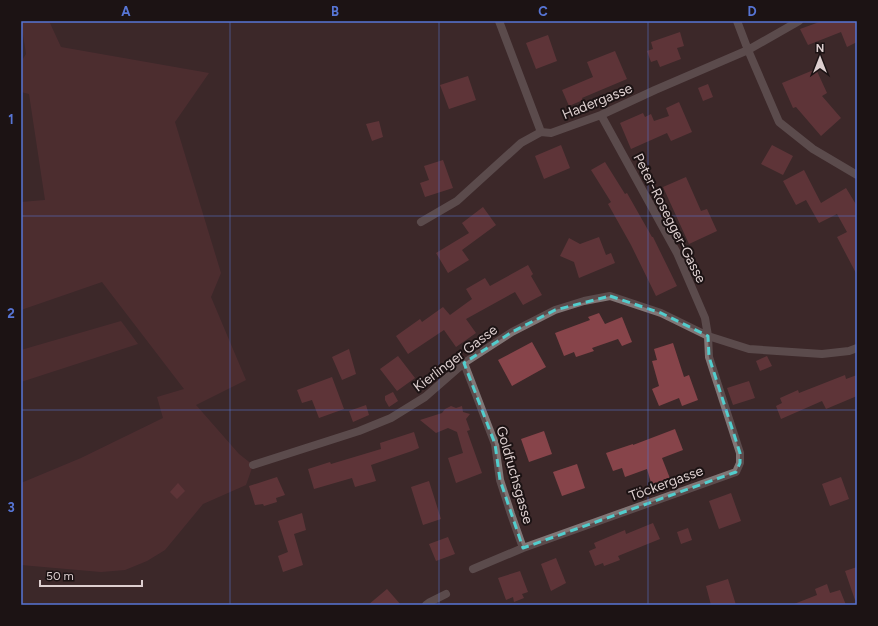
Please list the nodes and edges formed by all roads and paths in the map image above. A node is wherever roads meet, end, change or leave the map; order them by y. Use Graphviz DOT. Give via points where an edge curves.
graph roads {
  1 [pos="499,21"];
  2 [pos="738,21"];
  3 [pos="799,21"];
  4 [pos="748,50"];
  5 [pos="601,115"];
  6 [pos="541,132"];
  7 [pos="857,175"];
  8 [pos="421,222"];
  9 [pos="708,336"];
  10 [pos="857,348"];
  11 [pos="464,363"];
  12 [pos="253,464"];
  13 [pos="523,548"];
  14 [pos="473,569"];
  15 [pos="446,594"];
  16 [pos="426,605"];
  1 -- 6 [label="street"];
  2 -- 4 [label="street"];
  3 -- 4 [label="street, Hadergasse"];
  4 -- 5 [label="street, Hadergasse"];
  4 -- 7 [label="street" via="779,122 813,149"];
  5 -- 6 [label="street, Hadergasse" via="551,133"];
  5 -- 9 [label="street, Peter-Rosegger-Gasse" via="677,253 705,318"];
  6 -- 8 [label="street, Hadergasse" via="521,143 457,201"];
  9 -- 10 [label="street, Kierlinger Gasse" via="749,349 822,354"];
  9 -- 11 [label="street, Kierlinger Gasse" via="660,313 610,296 584,300 555,310 512,332"];
  9 -- 13 [label="street, Töckergasse" via="709,357 740,453 740,463 736,472"];
  11 -- 12 [label="street, Kierlinger Gasse" via="425,397 391,418 359,431"];
  11 -- 13 [label="street, Goldfuchsgasse" via="495,444 500,480"];
  13 -- 14 [label="street, Töckergasse"];
  15 -- 16 [label="street"];
}
